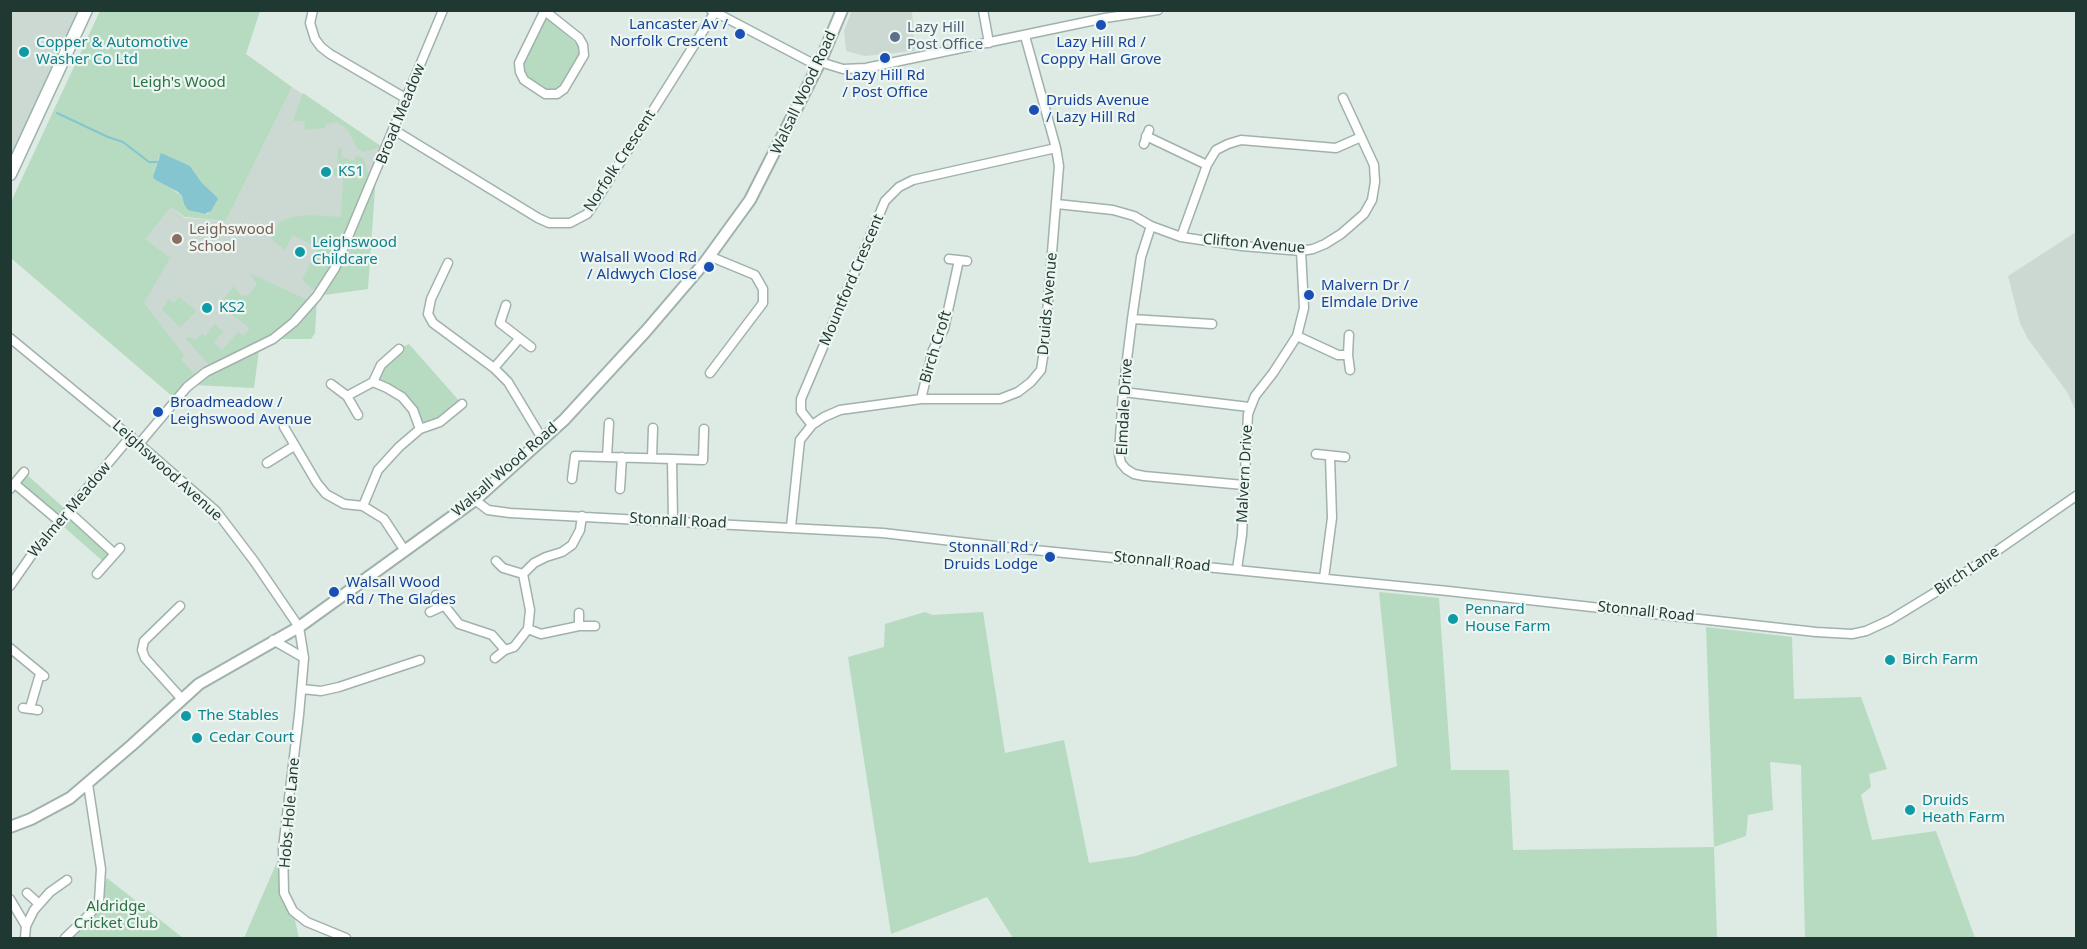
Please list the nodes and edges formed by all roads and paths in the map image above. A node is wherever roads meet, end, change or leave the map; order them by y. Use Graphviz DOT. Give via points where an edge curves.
graph roads {
  1 [pos="86,10"];
  2 [pos="312,10"];
  3 [pos="443,10"];
  4 [pos="843,10"];
  5 [pos="983,10"];
  6 [pos="1158,10"];
  7 [pos="545,11"];
  8 [pos="713,11"];
  9 [pos="1104,14"];
  10 [pos="1025,36"];
  11 [pos="989,44"];
  12 [pos="820,62"];
  13 [pos="1343,98"];
  14 [pos="406,99"];
  15 [pos="394,130"];
  16 [pos="1146,137"];
  17 [pos="1361,137"];
  18 [pos="1056,148"];
  19 [pos="1207,165"];
  20 [pos="10,174"];
  21 [pos="1057,204"];
  22 [pos="1151,226"];
  23 [pos="1181,237"];
  24 [pos="1301,251"];
  25 [pos="709,256"];
  26 [pos="949,259"];
  27 [pos="448,263"];
  28 [pos="506,305"];
  29 [pos="1132,319"];
  30 [pos="1207,327"];
  31 [pos="1349,335"];
  32 [pos="1297,336"];
  33 [pos="10,338"];
  34 [pos="519,339"];
  35 [pos="531,347"];
  36 [pos="399,349"];
  37 [pos="1348,355"];
  38 [pos="721,358"];
  39 [pos="730,364"];
  40 [pos="494,368"];
  41 [pos="1350,369"];
  42 [pos="710,373"];
  43 [pos="373,382"];
  44 [pos="331,384"];
  45 [pos="1123,392"];
  46 [pos="347,396"];
  47 [pos="921,399"];
  48 [pos="462,404"];
  49 [pos="1249,407"];
  50 [pos="358,415"];
  51 [pos="609,423"];
  52 [pos="812,425"];
  53 [pos="284,427"];
  54 [pos="653,428"];
  55 [pos="420,429"];
  56 [pos="704,429"];
  57 [pos="131,436"];
  58 [pos="543,440"];
  59 [pos="139,444"];
  60 [pos="294,446"];
  61 [pos="1316,454"];
  62 [pos="606,456"];
  63 [pos="1330,456"];
  64 [pos="1345,456"];
  65 [pos="622,457"];
  66 [pos="652,458"];
  67 [pos="672,459"];
  68 [pos="267,463"];
  69 [pos="24,472"];
  70 [pos="572,479"];
  71 [pos="1244,484"];
  72 [pos="13,486"];
  73 [pos="620,489"];
  74 [pos="2076,496"];
  75 [pos="475,500"];
  76 [pos="363,506"];
  77 [pos="69,512"];
  78 [pos="582,516"];
  79 [pos="673,521"];
  80 [pos="60,522"];
  81 [pos="791,527"];
  82 [pos="405,551"];
  83 [pos="496,561"];
  84 [pos="1237,569"];
  85 [pos="97,574"];
  86 [pos="523,574"];
  87 [pos="1324,578"];
  88 [pos="10,586"];
  89 [pos="436,595"];
  90 [pos="180,606"];
  91 [pos="443,606"];
  92 [pos="430,612"];
  93 [pos="579,613"];
  94 [pos="579,626"];
  95 [pos="595,626"];
  96 [pos="299,627"];
  97 [pos="528,629"];
  98 [pos="1852,634"];
  99 [pos="273,640"];
  100 [pos="10,648"];
  101 [pos="505,650"];
  102 [pos="304,657"];
  103 [pos="495,658"];
  104 [pos="420,660"];
  105 [pos="302,689"];
  106 [pos="181,698"];
  107 [pos="30,709"];
  108 [pos="88,784"];
  109 [pos="10,826"];
  110 [pos="67,880"];
  111 [pos="27,893"];
  112 [pos="10,899"];
  113 [pos="39,904"];
  114 [pos="26,926"];
  115 [pos="25,939"];
  116 [pos="65,939"];
  117 [pos="346,939"];
  1 -- 20 [label="main road"];
  2 -- 14 [label="street" via="310,23 321,47"];
  3 -- 14 [label="street, Broad Meadow"];
  4 -- 12 [label="street, Walsall Wood Road"];
  5 -- 11 [label="street"];
  6 -- 9 [label="street"];
  7 -- 7 [label="street" via="519,63 520,72 524,80 545,94 557,94 584,55 583,45"];
  8 -- 12 [label="street" via="812,63"];
  8 -- 15 [label="street, Norfolk Crescent" via="592,207 570,224 538,218"];
  9 -- 10 [label="street"];
  10 -- 11 [label="street"];
  10 -- 18 [label="street, Druids Avenue"];
  11 -- 12 [label="street" via="866,68 843,69"];
  12 -- 25 [label="street, Walsall Wood Road" via="750,200"];
  13 -- 17 [label="street, Clifton Avenue"];
  14 -- 15 [label="street, Broad Meadow"];
  15 -- 59 [label="street, Broad Meadow" via="336,268 317,296 273,339 206,372 187,387"];
  16 -- 19 [label="street"];
  17 -- 19 [label="street" via="1336,148 1240,140 1216,150"];
  17 -- 24 [label="street, Clifton Avenue" via="1374,165 1372,200 1364,214 1341,234"];
  18 -- 21 [label="street, Druids Avenue"];
  18 -- 52 [label="street, Mountford Crescent" via="913,180 898,187 885,201 801,399 801,411"];
  19 -- 23 [label="street"];
  21 -- 22 [label="street, Clifton Avenue" via="1113,210"];
  21 -- 47 [label="street, Druids Avenue" via="1041,370 1018,392 1000,399"];
  22 -- 23 [label="street, Clifton Avenue"];
  22 -- 29 [label="street, Elmdale Drive" via="1141,257"];
  23 -- 24 [label="street, Clifton Avenue"];
  24 -- 32 [label="street, Malvern Drive" via="1304,308"];
  25 -- 38 [label="street" via="755,275 763,289 763,303"];
  25 -- 58 [label="street, Walsall Wood Road" via="646,331"];
  26 -- 47 [label="street, Birch Croft" via="963,261"];
  27 -- 40 [label="street" via="428,314 433,322"];
  28 -- 34 [label="street" via="500,323"];
  29 -- 30 [label="street"];
  29 -- 45 [label="street, Elmdale Drive"];
  31 -- 37 [label="street"];
  32 -- 37 [label="street" via="1338,355"];
  32 -- 49 [label="street, Malvern Drive"];
  33 -- 57 [label="street, Leighswood Avenue"];
  34 -- 35 [label="street"];
  34 -- 40 [label="street"];
  36 -- 43 [label="street" via="381,364"];
  37 -- 41 [label="street"];
  38 -- 39 [label="street"];
  38 -- 42 [label="street"];
  40 -- 58 [label="street" via="508,382"];
  43 -- 46 [label="street"];
  43 -- 55 [label="street" via="402,397 413,410"];
  44 -- 46 [label="street"];
  45 -- 49 [label="street"];
  45 -- 71 [label="street, Elmdale Drive" via="1119,454 1126,469 1144,476"];
  46 -- 50 [label="street"];
  47 -- 52 [label="street, Druids Avenue" via="840,410"];
  48 -- 55 [label="street" via="440,422"];
  49 -- 71 [label="street, Malvern Drive"];
  51 -- 62 [label="street"];
  52 -- 81 [label="street" via="800,440"];
  53 -- 60 [label="street"];
  54 -- 66 [label="street"];
  55 -- 76 [label="street" via="378,470"];
  56 -- 67 [label="street" via="703,460"];
  57 -- 59 [label="street, Leighswood Avenue"];
  57 -- 77 [label="street, Walmer Meadow"];
  58 -- 75 [label="street, Walsall Wood Road"];
  59 -- 96 [label="street, Leighswood Avenue" via="216,511"];
  60 -- 68 [label="street"];
  60 -- 76 [label="street" via="326,494 344,504"];
  61 -- 63 [label="street"];
  62 -- 65 [label="street"];
  62 -- 70 [label="street" via="575,456"];
  63 -- 64 [label="street"];
  63 -- 87 [label="street" via="1332,518"];
  65 -- 66 [label="street"];
  65 -- 73 [label="street"];
  66 -- 67 [label="street"];
  67 -- 79 [label="street"];
  69 -- 72 [label="street"];
  71 -- 84 [label="street, Malvern Drive"];
  72 -- 80 [label="street"];
  74 -- 98 [label="street, Birch Lane" via="1950,584 1890,620"];
  75 -- 78 [label="street, Stonnall Road" via="488,510"];
  75 -- 82 [label="street, Walsall Wood Road"];
  76 -- 82 [label="street" via="384,519"];
  77 -- 80 [label="street, Walmer Meadow"];
  77 -- 85 [label="street" via="118,551"];
  78 -- 79 [label="street, Stonnall Road"];
  78 -- 86 [label="street" via="572,545 534,563"];
  79 -- 81 [label="street, Stonnall Road"];
  80 -- 88 [label="street, Walmer Meadow"];
  81 -- 84 [label="street, Stonnall Road"];
  82 -- 96 [label="street, Walsall Wood Road"];
  83 -- 86 [label="street" via="503,568"];
  84 -- 87 [label="street, Stonnall Road"];
  86 -- 97 [label="street" via="530,610"];
  87 -- 98 [label="street, Stonnall Road"];
  89 -- 91 [label="street"];
  90 -- 106 [label="street" via="144,641 142,650"];
  91 -- 92 [label="street"];
  91 -- 101 [label="street" via="459,624 492,635"];
  93 -- 94 [label="street"];
  94 -- 95 [label="street"];
  94 -- 97 [label="street" via="541,634"];
  96 -- 99 [label="street, Walsall Wood Road"];
  96 -- 102 [label="street, Hobs Hole Lane"];
  97 -- 101 [label="street" via="514,647"];
  99 -- 102 [label="street"];
  99 -- 106 [label="street, Walsall Wood Road"];
  100 -- 107 [label="street" via="42,675"];
  101 -- 103 [label="street"];
  102 -- 105 [label="street, Hobs Hole Lane"];
  104 -- 105 [label="street" via="339,687 321,691"];
  105 -- 117 [label="street, Hobs Hole Lane" via="283,848 284,893 293,911 307,922"];
  106 -- 108 [label="street, Walsall Wood Road"];
  108 -- 109 [label="street, Walsall Wood Road" via="31,819"];
  108 -- 116 [label="street" via="101,869 99,902"];
  110 -- 113 [label="street"];
  111 -- 113 [label="street"];
  112 -- 114 [label="street"];
  113 -- 114 [label="street"];
  114 -- 115 [label="street"];
}
